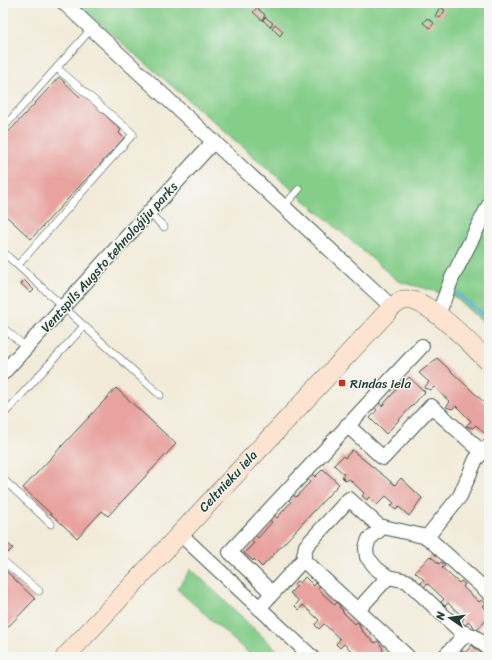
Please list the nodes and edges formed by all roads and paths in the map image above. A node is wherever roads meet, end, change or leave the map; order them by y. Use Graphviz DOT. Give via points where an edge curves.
graph roads {
  1 [pos="64,3"];
  2 [pos="92,28"];
  3 [pos="57,68"];
  4 [pos="3,128"];
  5 [pos="214,141"];
  6 [pos="299,189"];
  7 [pos="489,205"];
  8 [pos="284,206"];
  9 [pos="148,213"];
  10 [pos="164,227"];
  11 [pos="3,252"];
  12 [pos="18,265"];
  13 [pos="64,307"];
  14 [pos="392,307"];
  15 [pos="438,314"];
  16 [pos="84,326"];
  17 [pos="3,328"];
  18 [pos="422,346"];
  19 [pos="26,347"];
  20 [pos="489,362"];
  21 [pos="3,373"];
  22 [pos="160,395"];
  23 [pos="3,415"];
  24 [pos="347,425"];
  25 [pos="487,448"];
  26 [pos="3,479"];
  27 [pos="52,524"];
  28 [pos="383,527"];
  29 [pos="180,533"];
  30 [pos="426,537"];
  31 [pos="303,560"];
  32 [pos="3,561"];
  33 [pos="388,576"];
  34 [pos="39,591"];
  35 [pos="272,593"];
  36 [pos="489,593"];
  37 [pos="259,608"];
  38 [pos="358,610"];
  39 [pos="466,634"];
  40 [pos="489,649"];
  41 [pos="65,657"];
  42 [pos="312,657"];
  43 [pos="408,657"];
  44 [pos="444,657"];
  1 -- 2 [label="street"];
  2 -- 3 [label="lane"];
  2 -- 5 [label="street"];
  3 -- 4 [label="lane"];
  3 -- 12 [label="lane" via="133,134"];
  5 -- 8 [label="street"];
  5 -- 9 [label="street, Ventspils Augsto tehnoloģiju parks"];
  6 -- 8 [label="lane"];
  7 -- 15 [label="street" via="452,278"];
  8 -- 14 [label="street"];
  9 -- 10 [label="lane"];
  9 -- 13 [label="street, Ventspils Augsto tehnoloģiju parks"];
  11 -- 12 [label="lane"];
  12 -- 13 [label="lane"];
  13 -- 16 [label="lane"];
  13 -- 19 [label="street, Ventspils Augsto tehnoloģiju parks"];
  14 -- 15 [label="street" via="403,300 414,301"];
  14 -- 29 [label="street, Celtnieku iela"];
  15 -- 20 [label="street"];
  16 -- 22 [label="lane"];
  16 -- 23 [label="lane"];
  17 -- 19 [label="lane"];
  18 -- 24 [label="street"];
  19 -- 21 [label="street, Ventspils Augsto tehnoloģiju parks"];
  24 -- 25 [label="street" via="383,458 431,406"];
  24 -- 35 [label="street" via="230,552"];
  25 -- 30 [label="street" via="476,459 460,496"];
  26 -- 27 [label="lane"];
  28 -- 30 [label="street"];
  28 -- 31 [label="street" via="378,526 349,499 306,546"];
  28 -- 33 [label="street" via="369,539 366,552 377,570"];
  29 -- 37 [label="street"];
  29 -- 41 [label="street, Celtnieku iela"];
  30 -- 36 [label="street"];
  31 -- 35 [label="street"];
  31 -- 38 [label="street"];
  32 -- 34 [label="lane"];
  33 -- 38 [label="street"];
  33 -- 39 [label="street" via="407,581 460,632"];
  35 -- 37 [label="street"];
  37 -- 42 [label="street"];
  38 -- 43 [label="street"];
  39 -- 40 [label="street" via="475,637"];
  39 -- 44 [label="street"];
}
